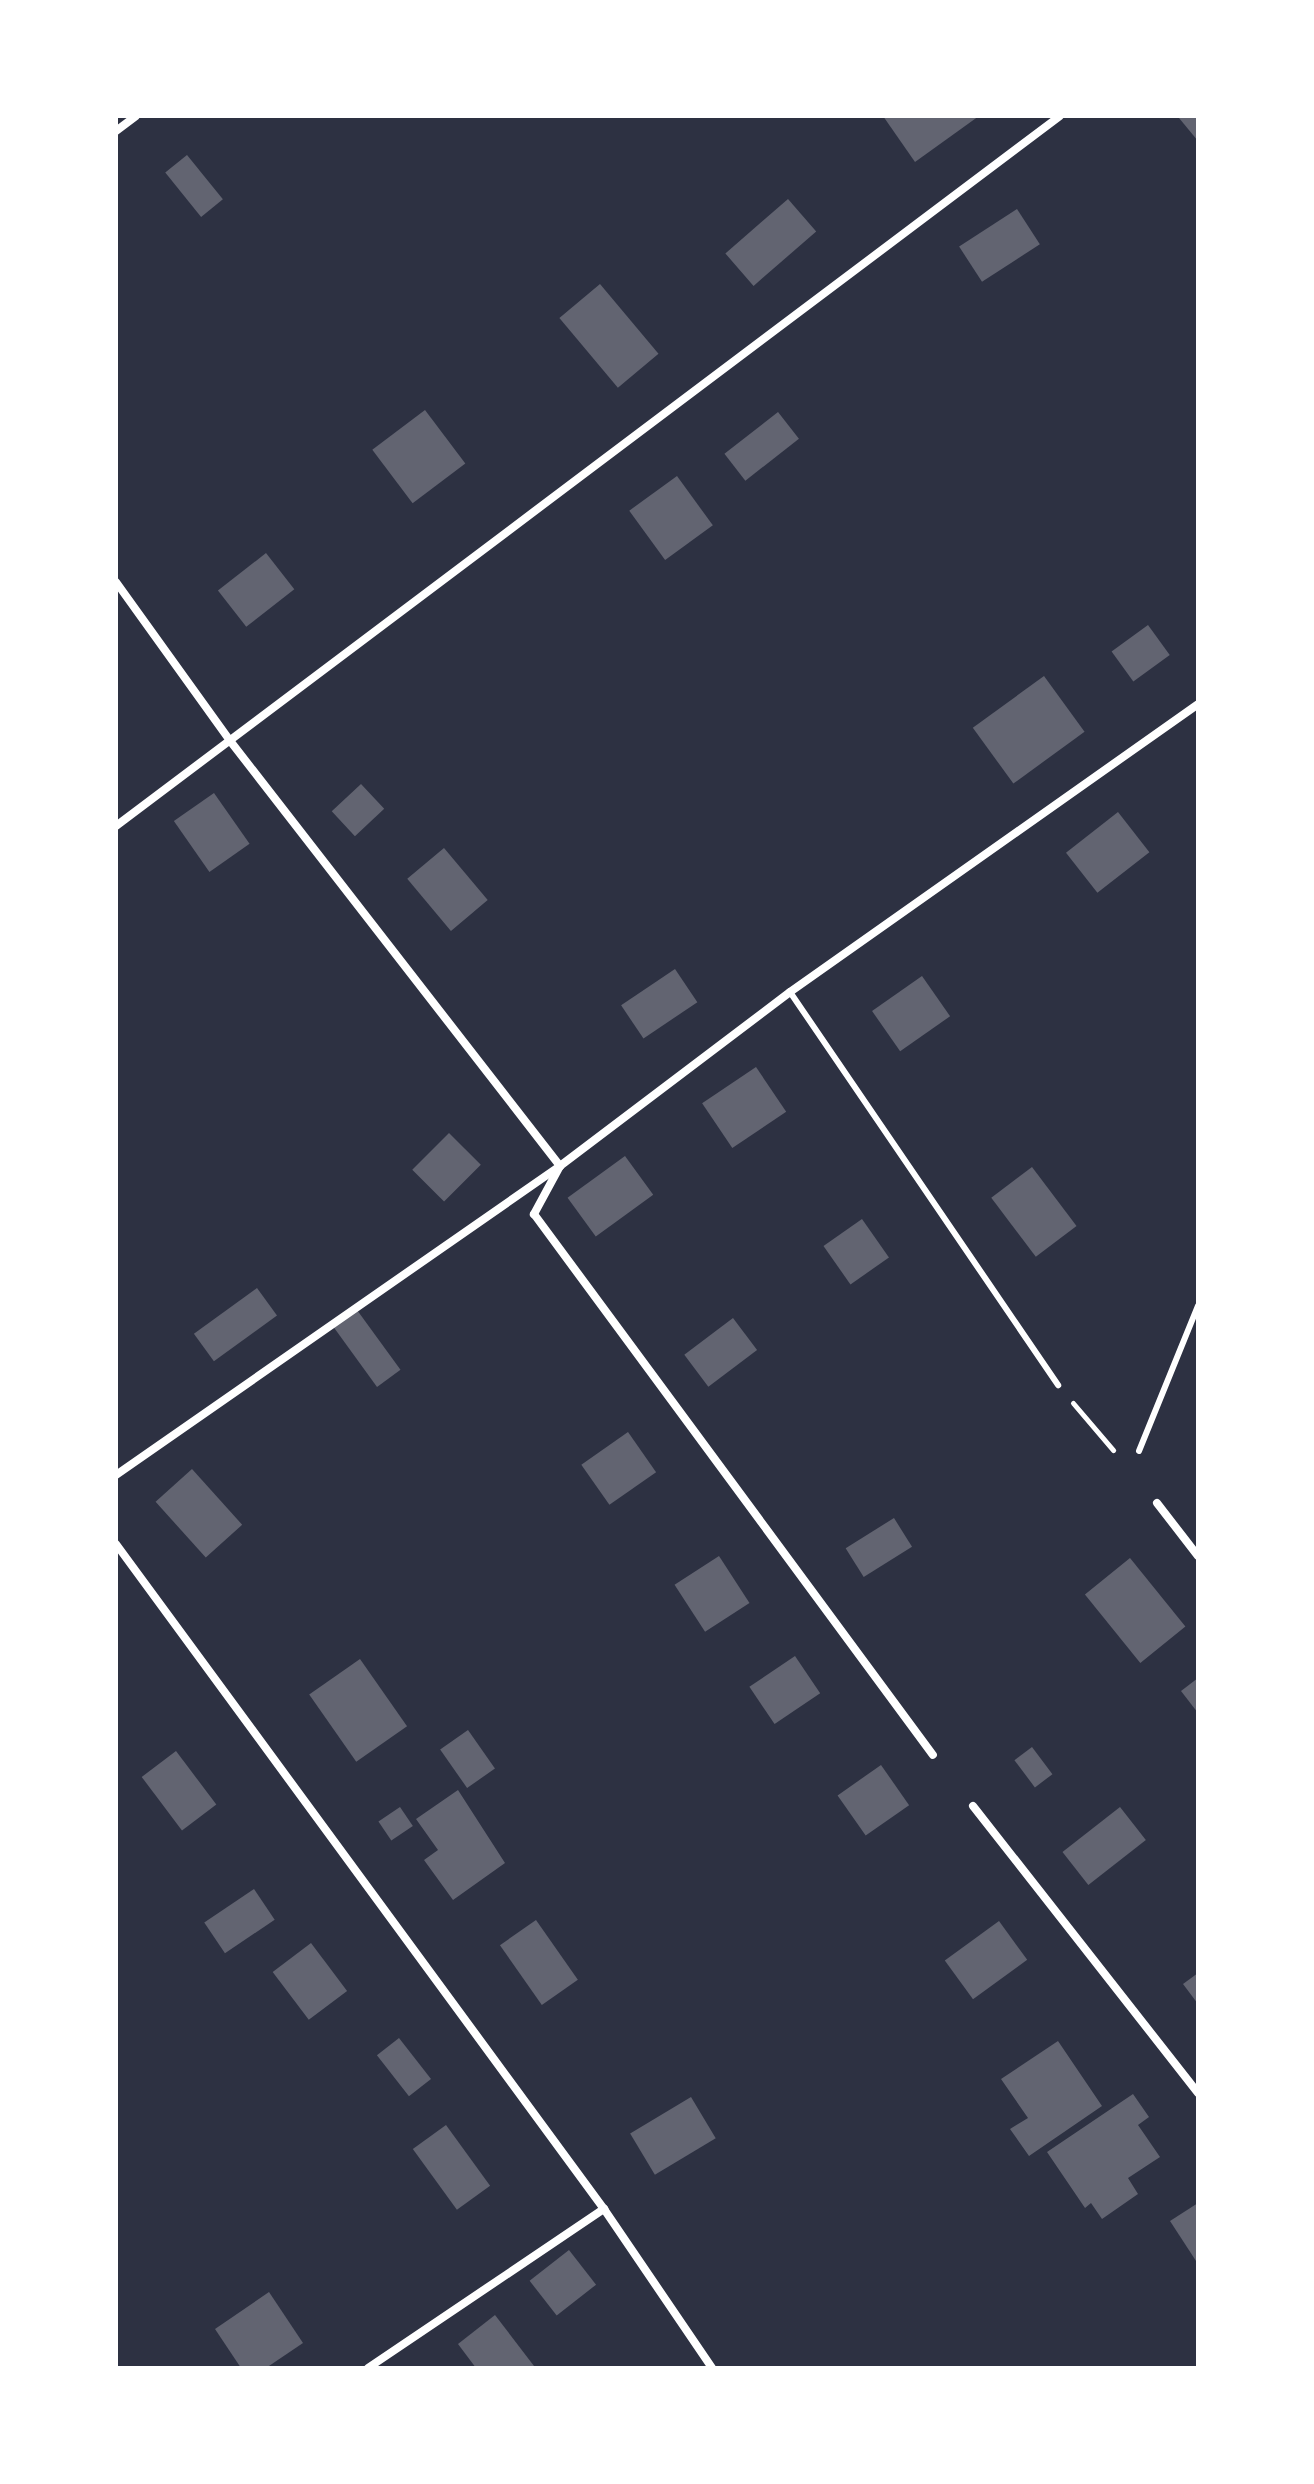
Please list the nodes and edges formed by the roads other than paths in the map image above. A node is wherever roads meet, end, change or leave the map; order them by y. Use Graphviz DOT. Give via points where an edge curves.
graph roads {
  1 [pos="136,116"];
  2 [pos="1060,116"];
  3 [pos="116,131"];
  4 [pos="116,582"];
  5 [pos="1198,704"];
  6 [pos="231,742"];
  7 [pos="116,826"];
  8 [pos="790,992"];
  9 [pos="560,1166"];
  10 [pos="1198,1306"];
  11 [pos="1058,1385"];
  12 [pos="1139,1451"];
  13 [pos="116,1475"];
  14 [pos="1157,1503"];
  15 [pos="116,1544"];
  16 [pos="1198,1556"];
  17 [pos="933,1755"];
  18 [pos="973,1806"];
  19 [pos="1198,2093"];
  20 [pos="604,2209"];
  21 [pos="368,2368"];
  22 [pos="712,2368"];
  1 -- 3 [label="street"];
  2 -- 6 [label="street"];
  4 -- 6 [label="street"];
  5 -- 8 [label="street"];
  6 -- 7 [label="street"];
  6 -- 9 [label="street"];
  8 -- 9 [label="street"];
  8 -- 11 [label="lane"];
  9 -- 13 [label="street"];
  9 -- 17 [label="street" via="534,1214"];
  10 -- 12 [label="lane"];
  14 -- 16 [label="street"];
  15 -- 20 [label="street"];
  18 -- 19 [label="street"];
  20 -- 21 [label="street"];
  20 -- 22 [label="street"];
}
